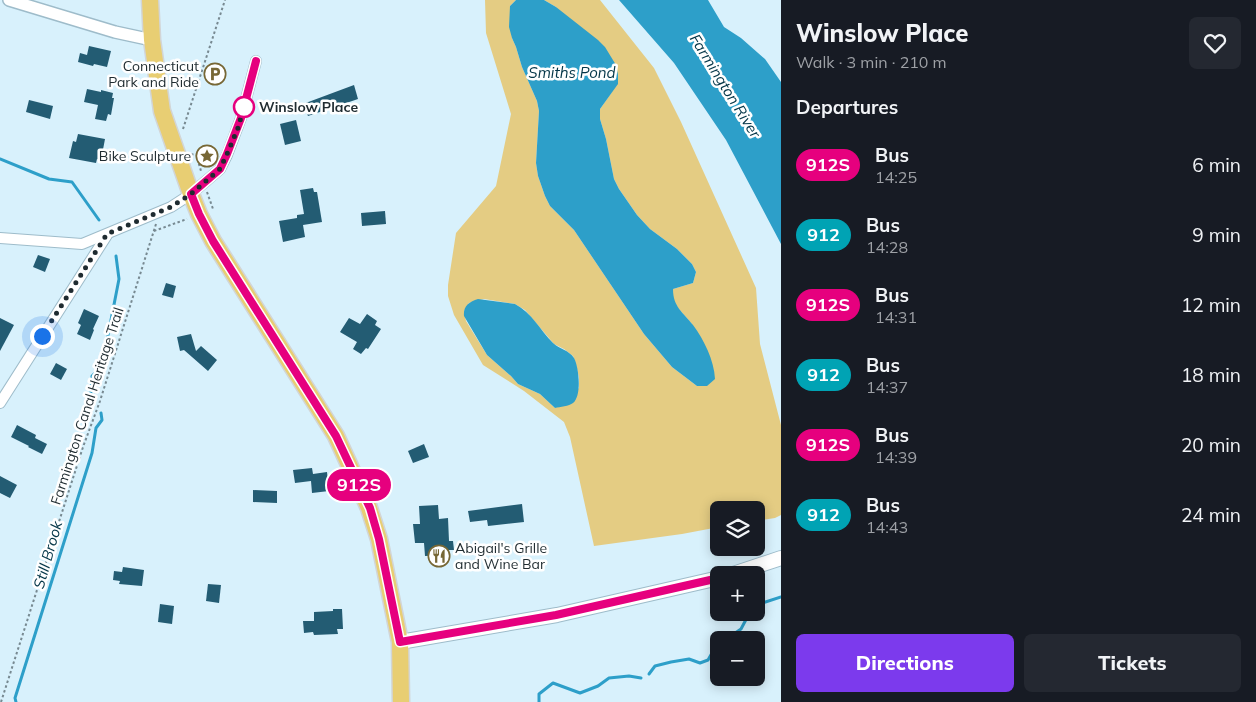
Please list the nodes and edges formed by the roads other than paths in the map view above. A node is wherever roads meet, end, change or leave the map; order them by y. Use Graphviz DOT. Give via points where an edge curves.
graph roads {
  1 [pos="9,0"];
  2 [pos="150,0"];
  3 [pos="152,40"];
  4 [pos="256,61"];
  5 [pos="191,194"];
  6 [pos="107,234"];
  7 [pos="0,238"];
  8 [pos="0,403"];
  9 [pos="781,558"];
  10 [pos="757,566"];
  11 [pos="710,580"];
  12 [pos="400,642"];
  13 [pos="401,702"];
  1 -- 3 [label="street"];
  2 -- 3 [label="highway"];
  3 -- 5 [label="highway" via="162,111"];
  4 -- 5 [label="street" via="241,118 220,169"];
  5 -- 6 [label="street" via="171,207"];
  5 -- 12 [label="highway" via="213,241 336,436 370,508"];
  6 -- 7 [label="street" via="82,244"];
  6 -- 8 [label="street"];
  9 -- 10 [label="main road"];
  11 -- 12 [label="main road" via="556,615"];
  12 -- 13 [label="highway"];
}
